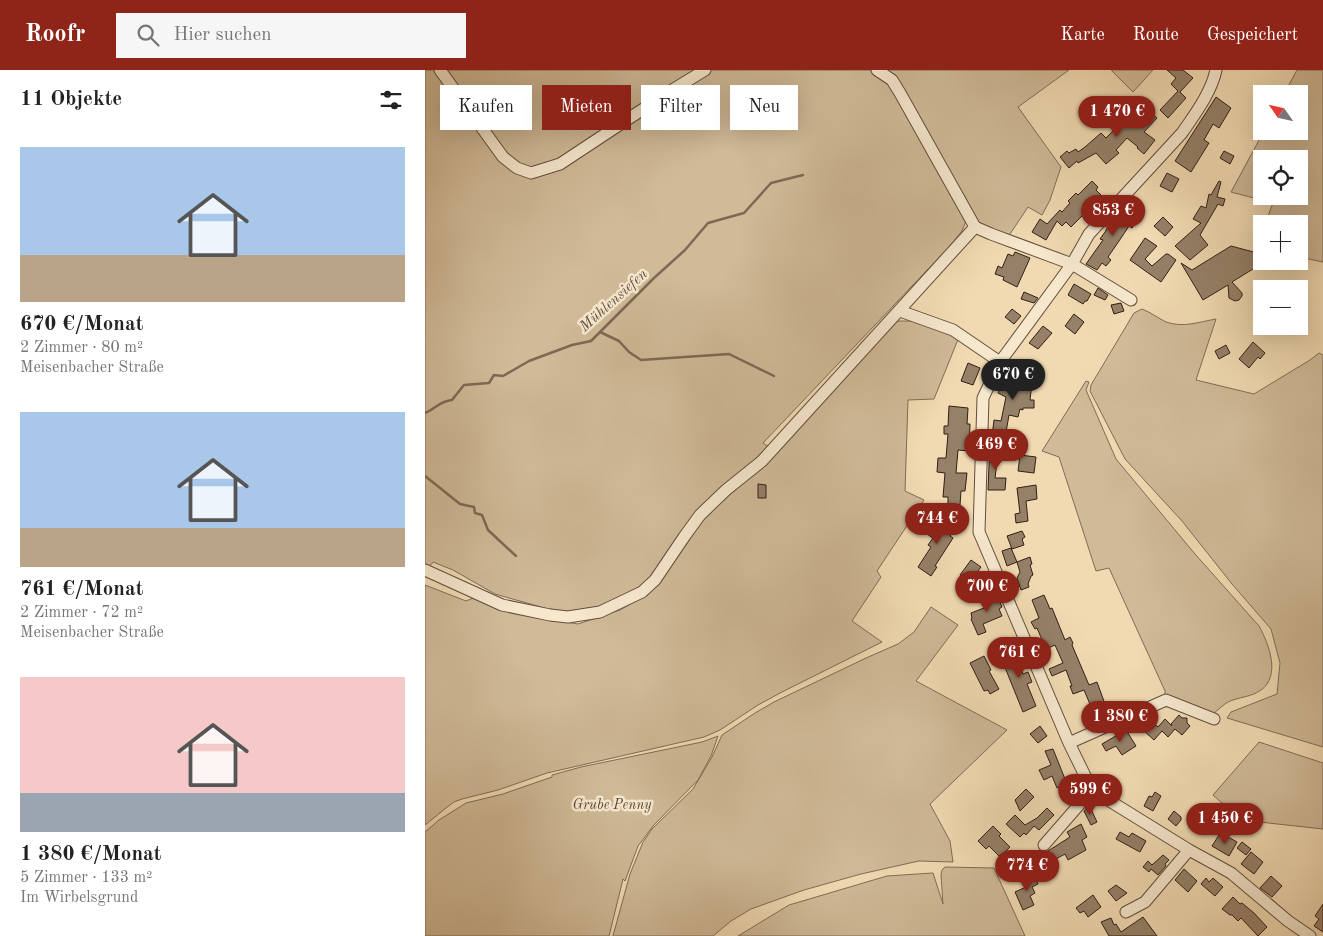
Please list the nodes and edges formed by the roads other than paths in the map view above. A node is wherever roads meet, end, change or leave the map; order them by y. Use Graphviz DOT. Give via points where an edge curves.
graph roads {
  1 [pos="441,70"];
  2 [pos="705,70"];
  3 [pos="877,70"];
  4 [pos="1216,70"];
  5 [pos="975,227"];
  6 [pos="1072,264"];
  7 [pos="1131,300"];
  8 [pos="900,310"];
  9 [pos="1000,362"];
  10 [pos="425,570"];
  11 [pos="1214,719"];
  12 [pos="1069,743"];
  13 [pos="1093,790"];
  14 [pos="1044,845"];
  15 [pos="1189,850"];
  16 [pos="1126,912"];
  17 [pos="1297,932"];
  18 [pos="1310,936"];
  1 -- 2 [label="street" via="503,157 517,168 531,173 560,164"];
  3 -- 5 [label="street" via="892,80"];
  4 -- 6 [label="street" via="1208,92 1182,133 1089,234"];
  5 -- 6 [label="street"];
  5 -- 8 [label="street"];
  6 -- 7 [label="street"];
  6 -- 9 [label="street"];
  8 -- 9 [label="street" via="953,330"];
  8 -- 10 [label="street" via="762,461 701,515 655,580 642,592 600,612 568,617 502,605"];
  9 -- 12 [label="street" via="983,398 979,532"];
  11 -- 12 [label="street" via="1166,700"];
  12 -- 13 [label="street"];
  13 -- 14 [label="street"];
  13 -- 15 [label="street"];
  15 -- 16 [label="street" via="1145,902"];
  15 -- 17 [label="street" via="1231,873"];
  17 -- 18 [label="street"];
}
